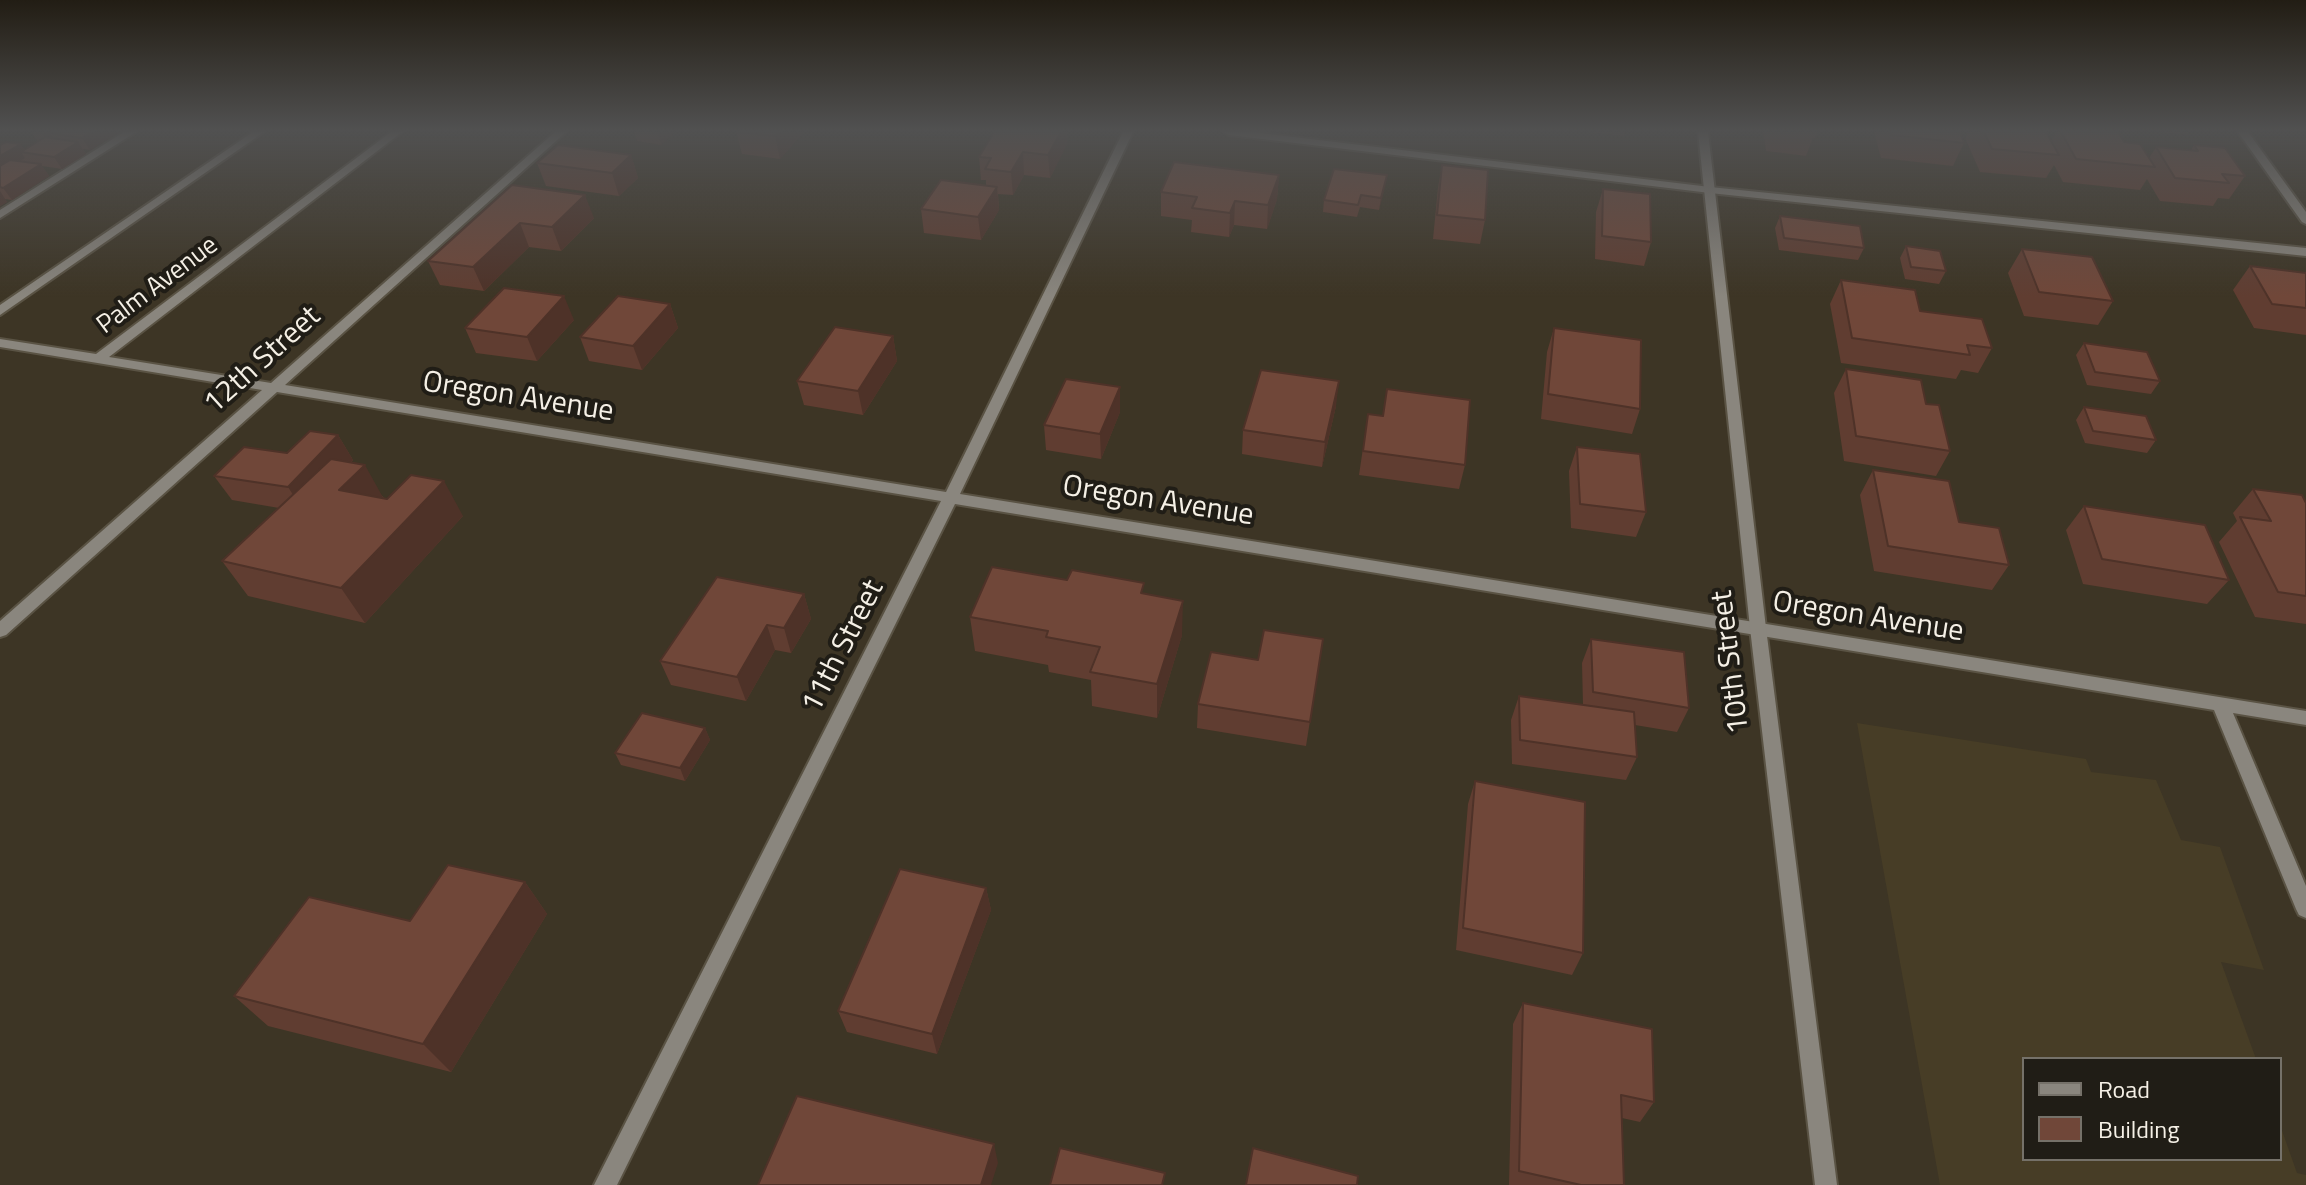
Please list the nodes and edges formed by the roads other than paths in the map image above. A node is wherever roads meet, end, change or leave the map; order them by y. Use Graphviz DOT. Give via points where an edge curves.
graph roads {
  1 [pos="44,187"];
  2 [pos="179,187"];
  3 [pos="324,187"];
  4 [pos="498,187"];
  5 [pos="1101,187"];
  6 [pos="1688,187"];
  7 [pos="2283,187"];
  8 [pos="1710,190"];
  9 [pos="0,215"];
  10 [pos="2306,220"];
  11 [pos="2306,252"];
  12 [pos="0,311"];
  13 [pos="0,343"];
  14 [pos="98,359"];
  15 [pos="273,386"];
  16 [pos="951,497"];
  17 [pos="1758,628"];
  18 [pos="0,631"];
  19 [pos="2220,703"];
  20 [pos="2306,718"];
  21 [pos="2306,909"];
  22 [pos="605,1185"];
  23 [pos="1826,1185"];
  1 -- 9 [label="street"];
  2 -- 12 [label="street"];
  3 -- 14 [label="street, Palm Avenue"];
  4 -- 15 [label="street, 12th Street"];
  5 -- 16 [label="street, 11th Street"];
  6 -- 8 [label="street"];
  7 -- 10 [label="street"];
  8 -- 11 [label="street"];
  8 -- 17 [label="street, 10th Street"];
  13 -- 14 [label="street, Oregon Avenue"];
  14 -- 15 [label="street, Oregon Avenue"];
  15 -- 16 [label="street, Oregon Avenue"];
  15 -- 18 [label="street, 12th Street"];
  16 -- 17 [label="street, Oregon Avenue"];
  16 -- 22 [label="street, 11th Street"];
  17 -- 19 [label="street, Oregon Avenue"];
  17 -- 23 [label="street, 10th Street"];
  19 -- 20 [label="street, Oregon Avenue"];
  19 -- 21 [label="street"];
}
